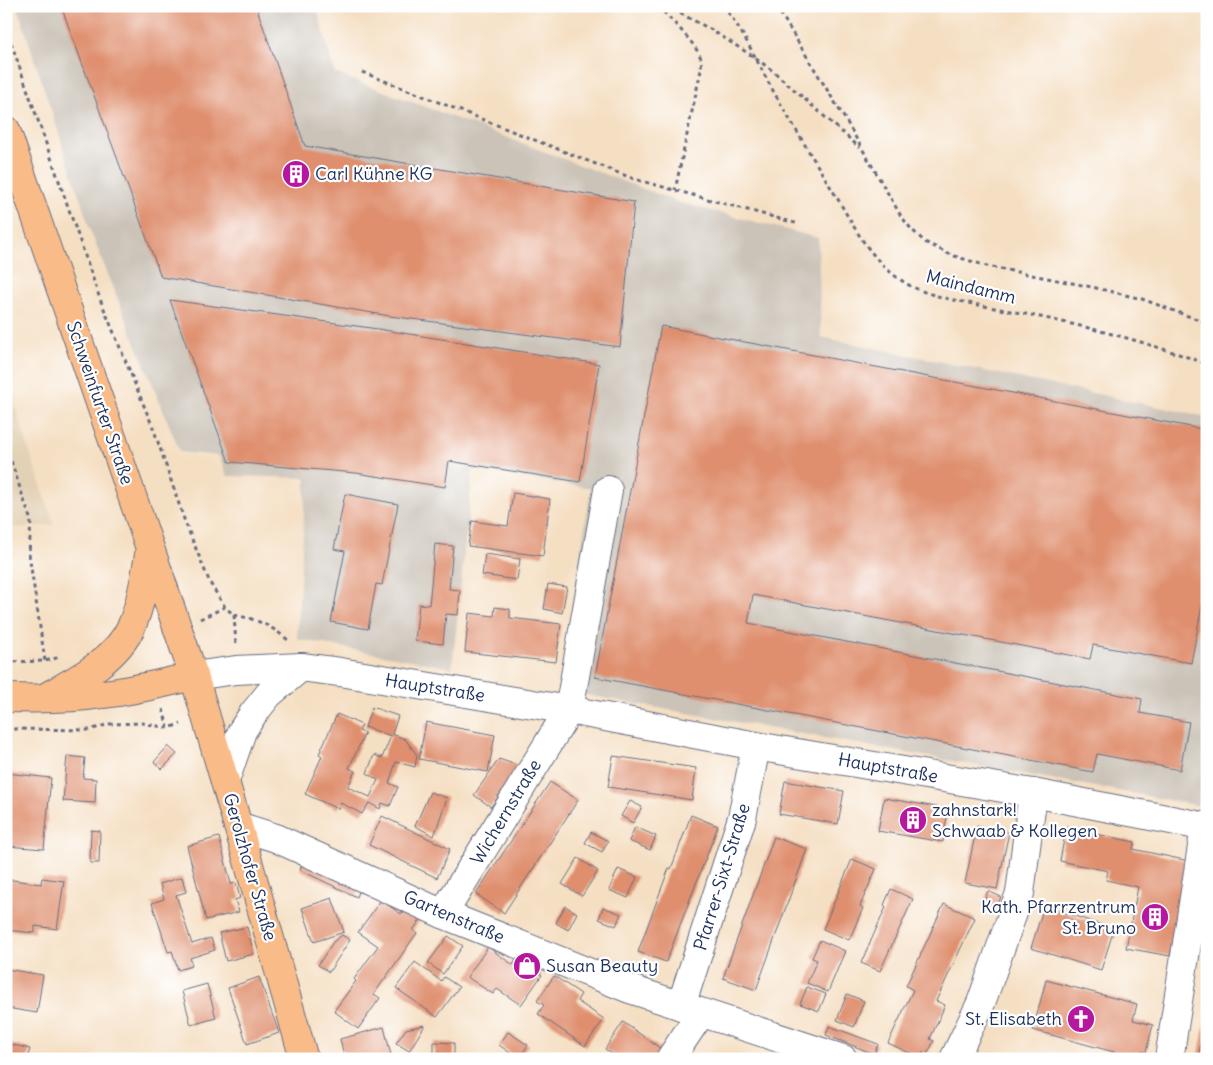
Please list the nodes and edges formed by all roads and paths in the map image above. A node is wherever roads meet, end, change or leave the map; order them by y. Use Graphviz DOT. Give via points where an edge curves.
graph roads {
  1 [pos="658,6"];
  2 [pos="666,6"];
  3 [pos="723,6"];
  4 [pos="776,6"];
  5 [pos="6,28"];
  6 [pos="754,57"];
  7 [pos="362,72"];
  8 [pos="6,130"];
  9 [pos="864,152"];
  10 [pos="675,190"];
  11 [pos="799,224"];
  12 [pos="1207,323"];
  13 [pos="1207,364"];
  14 [pos="6,446"];
  15 [pos="608,490"];
  16 [pos="150,550"];
  17 [pos="234,615"];
  18 [pos="61,657"];
  19 [pos="45,661"];
  20 [pos="6,662"];
  21 [pos="301,667"];
  22 [pos="236,670"];
  23 [pos="194,676"];
  24 [pos="6,698"];
  25 [pos="44,698"];
  26 [pos="569,710"];
  27 [pos="6,727"];
  28 [pos="15,728"];
  29 [pos="168,728"];
  30 [pos="6,732"];
  31 [pos="756,746"];
  32 [pos="225,781"];
  33 [pos="1033,793"];
  34 [pos="238,826"];
  35 [pos="1206,827"];
  36 [pos="444,914"];
  37 [pos="691,1010"];
  38 [pos="787,1050"];
  39 [pos="304,1059"];
  40 [pos="670,1059"];
  41 [pos="843,1059"];
  42 [pos="954,1059"];
  43 [pos="1170,1059"];
  1 -- 10 [label="path" via="696,48 701,59"];
  2 -- 6 [label="path"];
  3 -- 6 [label="path, Maindamm" via="743,34"];
  4 -- 9 [label="path"];
  5 -- 17 [label="path" via="100,299 154,430 185,522 210,583 224,608"];
  6 -- 9 [label="path"];
  6 -- 13 [label="path, Maindamm" via="857,232 880,262 897,277 931,294 1132,339"];
  7 -- 10 [label="path" via="634,179"];
  8 -- 16 [label="main road, Schweinfurter Straße"];
  9 -- 12 [label="path" via="901,216 912,230 936,249 988,266 1142,299"];
  10 -- 11 [label="path"];
  14 -- 19 [label="path" via="31,521 29,554"];
  15 -- 26 [label="street"];
  16 -- 23 [label="main road, Schweinfurter Straße"];
  16 -- 25 [label="main road" via="137,612 123,641 98,666"];
  17 -- 21 [label="path" via="277,630 292,643"];
  17 -- 22 [label="path"];
  18 -- 19 [label="path"];
  19 -- 20 [label="path"];
  21 -- 22 [label="street, Hauptstraße"];
  21 -- 26 [label="street, Hauptstraße"];
  21 -- 32 [label="street" via="269,694 253,714 242,731"];
  22 -- 23 [label="street, Hauptstraße"];
  23 -- 25 [label="main road" via="104,694"];
  23 -- 32 [label="main road, Gerolzhofer Straße"];
  24 -- 25 [label="main road"];
  26 -- 31 [label="street, Hauptstraße"];
  26 -- 36 [label="street, Wichernstraße"];
  27 -- 28 [label="path"];
  28 -- 29 [label="path" via="90,730 109,724 142,723"];
  28 -- 30 [label="path"];
  31 -- 33 [label="street, Hauptstraße"];
  31 -- 37 [label="street, Pfarrer-Sixt-Straße" via="742,818"];
  32 -- 34 [label="main road, Gerolzhofer Straße"];
  33 -- 35 [label="street, Hauptstraße"];
  33 -- 42 [label="street" via="1020,893 981,1003"];
  34 -- 36 [label="street, Gartenstraße" via="276,838"];
  34 -- 39 [label="main road, Gerolzhofer Straße"];
  35 -- 43 [label="street"];
  36 -- 37 [label="street, Gartenstraße" via="630,990"];
  37 -- 38 [label="street, Gartenstraße"];
  37 -- 40 [label="street, Pfarrer-Sixt-Straße"];
  38 -- 41 [label="street, Gartenstraße"];
}
